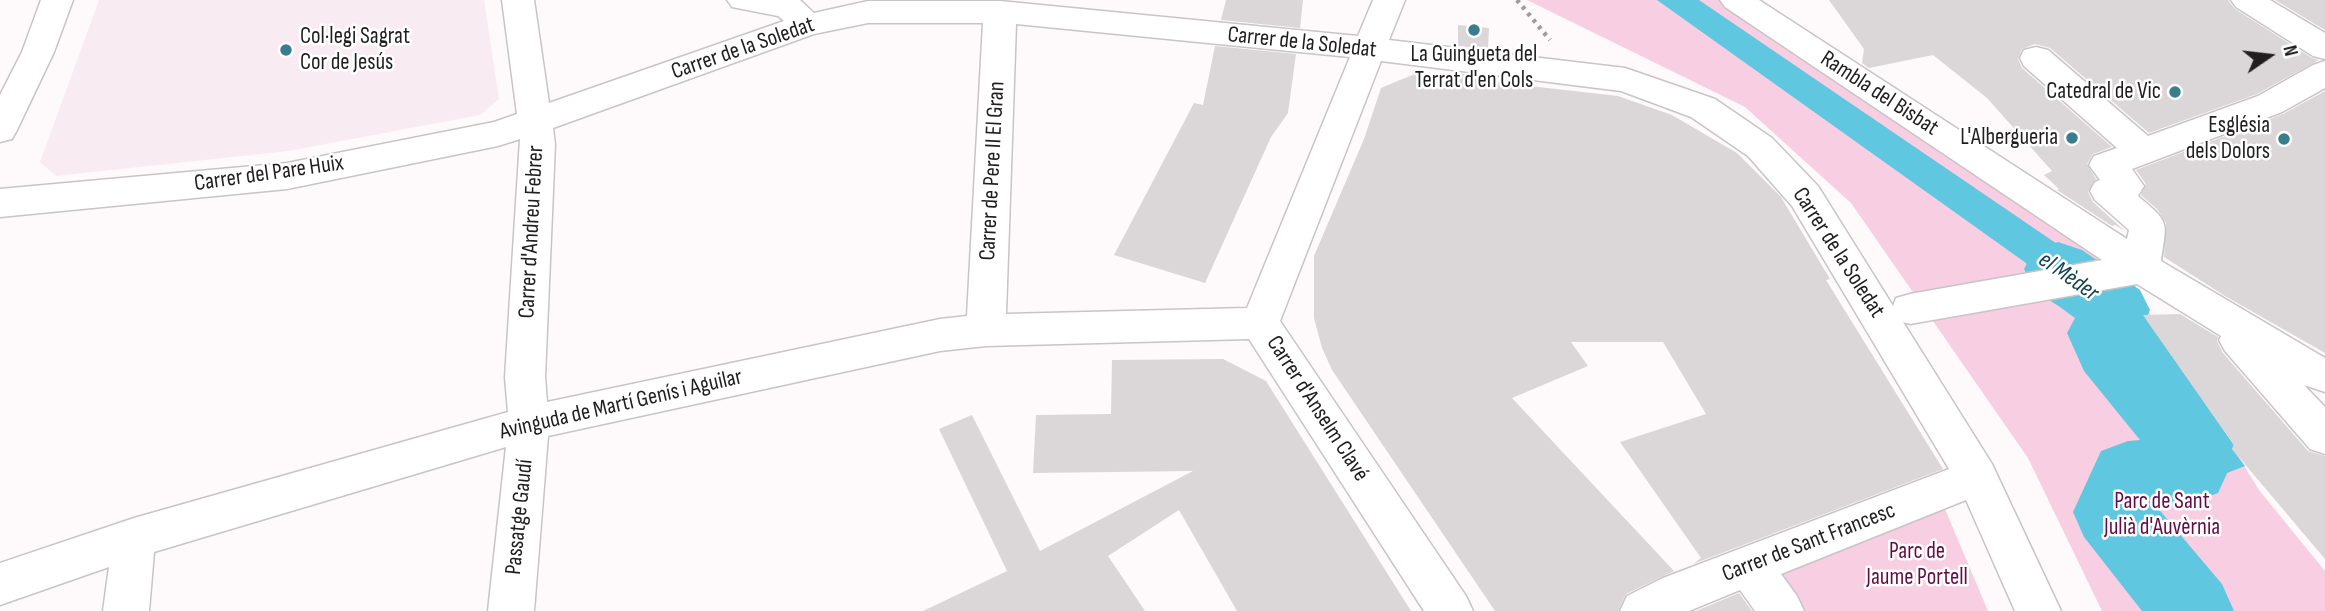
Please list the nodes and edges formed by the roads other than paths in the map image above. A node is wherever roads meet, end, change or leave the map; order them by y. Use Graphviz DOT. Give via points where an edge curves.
graph roads {
  1 [pos="57,0"];
  2 [pos="518,0"];
  3 [pos="743,0"];
  4 [pos="1389,0"];
  5 [pos="1736,0"];
  6 [pos="2247,0"];
  7 [pos="1000,12"];
  8 [pos="807,25"];
  9 [pos="2325,48"];
  10 [pos="1369,50"];
  11 [pos="2036,58"];
  12 [pos="2325,73"];
  13 [pos="534,123"];
  14 [pos="0,130"];
  15 [pos="2144,152"];
  16 [pos="0,203"];
  17 [pos="2152,274"];
  18 [pos="1910,309"];
  19 [pos="2217,315"];
  20 [pos="1259,323"];
  21 [pos="986,330"];
  22 [pos="2325,375"];
  23 [pos="529,423"];
  24 [pos="2325,436"];
  25 [pos="1977,477"];
  26 [pos="135,538"];
  27 [pos="1749,566"];
  28 [pos="0,584"];
  29 [pos="126,611"];
  30 [pos="511,611"];
  31 [pos="1450,611"];
  32 [pos="1643,611"];
  33 [pos="1781,611"];
  34 [pos="2038,611"];
  1 -- 14 [label="street"];
  2 -- 13 [label="street, Carrer d'Andreu Febrer"];
  3 -- 8 [label="street" via="788,7"];
  4 -- 10 [label="street, Carrer d'Anselm Clavé"];
  5 -- 17 [label="street, Rambla del Bisbat"];
  6 -- 9 [label="street"];
  7 -- 8 [label="street, Carrer de la Soledat" via="868,12"];
  7 -- 10 [label="street, Carrer de la Soledat"];
  7 -- 21 [label="street, Carrer de Pere II El Gran"];
  8 -- 13 [label="street, Carrer de la Soledat"];
  10 -- 20 [label="street, Carrer d'Anselm Clavé"];
  10 -- 25 [label="street, Carrer de la Soledat" via="1625,80 1703,108 1760,147 1805,196"];
  11 -- 15 [label="street"];
  12 -- 15 [label="street" via="2270,104"];
  13 -- 16 [label="street, Carrer del Pare Huix" via="287,176"];
  13 -- 23 [label="street, Carrer d'Andreu Febrer" via="538,144 525,377"];
  15 -- 17 [label="street" via="2107,165 2126,186 2108,191 2148,225"];
  17 -- 18 [label="street"];
  17 -- 19 [label="street, Rambla del Bisbat"];
  19 -- 22 [label="street, Rambla del Bisbat"];
  19 -- 24 [label="street"];
  20 -- 21 [label="street, Avinguda de Martí Genís i Aguilar"];
  20 -- 31 [label="street, Carrer d'Anselm Clavé"];
  21 -- 23 [label="street, Avinguda de Martí Genís i Aguilar" via="940,335"];
  23 -- 26 [label="street, Avinguda de Martí Genís i Aguilar"];
  23 -- 30 [label="street, Passatge Gaudí"];
  25 -- 27 [label="street, Carrer de Sant Francesc"];
  25 -- 34 [label="street, Carrer de la Soledat"];
  26 -- 28 [label="street, Avinguda de Martí Genís i Aguilar"];
  26 -- 29 [label="street"];
  27 -- 32 [label="street, Carrer de Sant Francesc"];
  27 -- 33 [label="street"];
}
